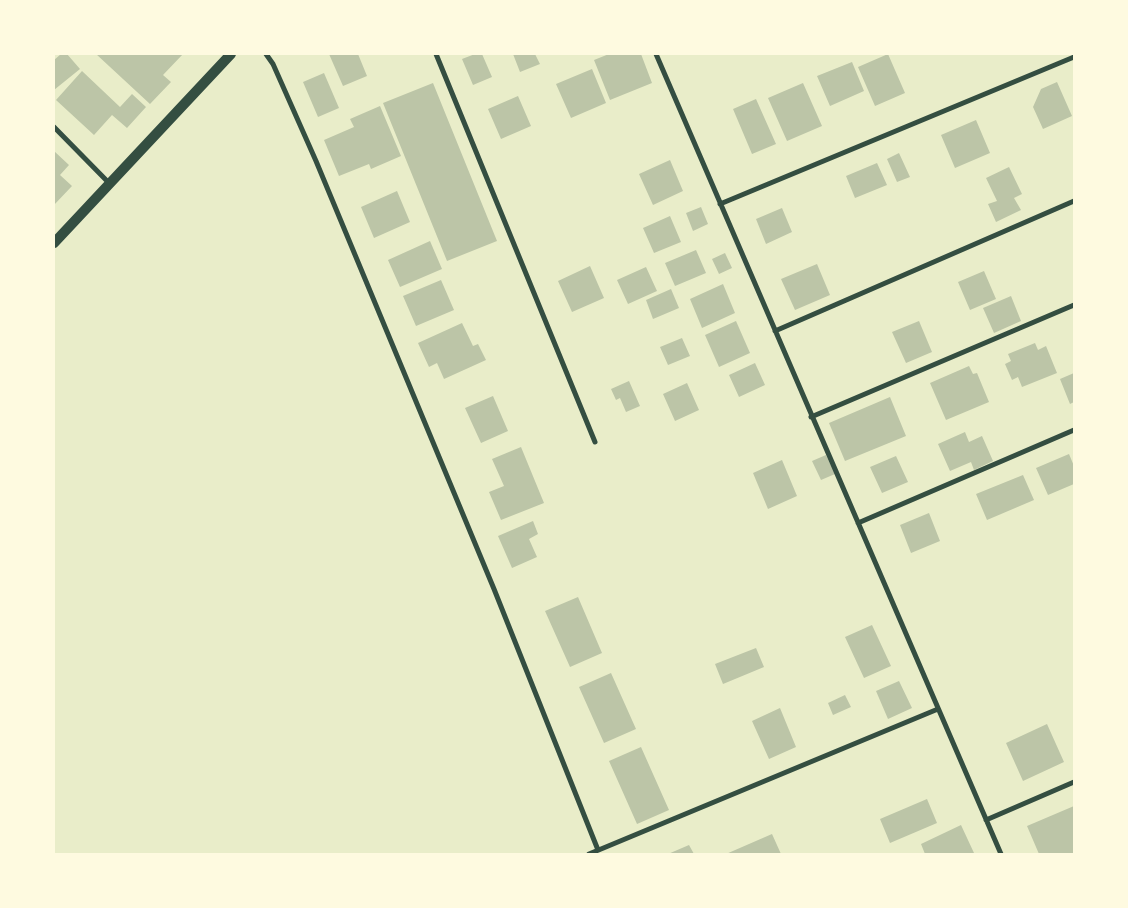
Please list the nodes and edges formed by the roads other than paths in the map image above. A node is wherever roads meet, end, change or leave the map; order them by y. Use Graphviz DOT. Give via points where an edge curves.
graph roads {
  1 [pos="231,54"];
  2 [pos="266,54"];
  3 [pos="436,54"];
  4 [pos="656,54"];
  5 [pos="1074,57"];
  6 [pos="54,127"];
  7 [pos="108,183"];
  8 [pos="1074,202"];
  9 [pos="720,204"];
  10 [pos="54,243"];
  11 [pos="1074,305"];
  12 [pos="774,331"];
  13 [pos="811,417"];
  14 [pos="1074,430"];
  15 [pos="596,442"];
  16 [pos="858,523"];
  17 [pos="938,709"];
  18 [pos="1074,782"];
  19 [pos="986,820"];
  20 [pos="598,850"];
  21 [pos="588,854"];
  22 [pos="1001,854"];
  1 -- 7 [label="main road"];
  2 -- 20 [label="street" via="316,161 494,589"];
  3 -- 15 [label="street"];
  4 -- 9 [label="street"];
  5 -- 9 [label="street"];
  6 -- 7 [label="street"];
  7 -- 10 [label="main road"];
  8 -- 12 [label="street"];
  9 -- 12 [label="street"];
  11 -- 13 [label="street"];
  12 -- 13 [label="street"];
  13 -- 16 [label="street"];
  14 -- 16 [label="street"];
  16 -- 17 [label="street"];
  17 -- 19 [label="street"];
  17 -- 20 [label="street"];
  18 -- 19 [label="street"];
  19 -- 22 [label="street"];
  20 -- 21 [label="street"];
}
